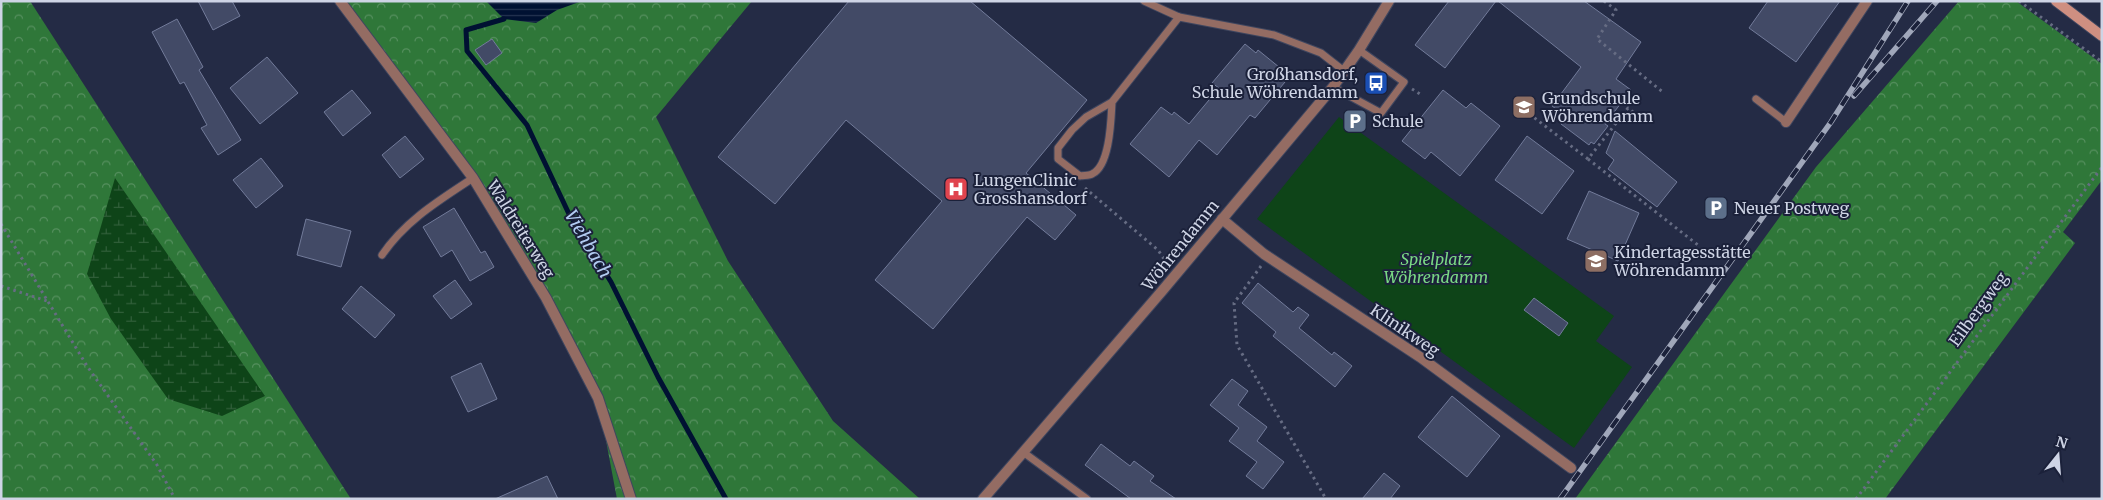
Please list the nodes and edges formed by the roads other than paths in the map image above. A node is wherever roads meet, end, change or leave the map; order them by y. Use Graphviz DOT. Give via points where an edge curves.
graph roads {
  1 [pos="340,1"];
  2 [pos="1144,1"];
  3 [pos="1390,1"];
  4 [pos="1867,1"];
  5 [pos="2056,1"];
  6 [pos="1179,17"];
  7 [pos="2102,36"];
  8 [pos="1359,50"];
  9 [pos="1344,71"];
  10 [pos="1333,87"];
  11 [pos="1756,99"];
  12 [pos="1112,102"];
  13 [pos="1786,122"];
  14 [pos="472,178"];
  15 [pos="1222,219"];
  16 [pos="382,255"];
  17 [pos="1023,452"];
  18 [pos="1570,468"];
  19 [pos="631,499"];
  20 [pos="983,499"];
  21 [pos="1087,499"];
  1 -- 14 [label="street, Waldreiterweg"];
  2 -- 6 [label="lane"];
  3 -- 8 [label="street, Wöhrendamm"];
  4 -- 13 [label="street"];
  5 -- 7 [label="main road"];
  6 -- 9 [label="lane" via="1274,35 1321,53"];
  6 -- 12 [label="lane"];
  8 -- 9 [label="street, Wöhrendamm"];
  8 -- 10 [label="lane" via="1404,82 1381,113"];
  9 -- 10 [label="street, Wöhrendamm"];
  10 -- 15 [label="street, Wöhrendamm"];
  11 -- 13 [label="lane"];
  12 -- 12 [label="lane" via="1086,117 1058,148 1058,159 1080,176 1092,174 1100,167 1109,141"];
  14 -- 16 [label="lane" via="396,234"];
  14 -- 19 [label="street, Waldreiterweg" via="546,298 598,398"];
  15 -- 17 [label="street, Wöhrendamm"];
  15 -- 18 [label="street, Klinikweg" via="1268,255 1420,357"];
  17 -- 20 [label="street, Wöhrendamm"];
  17 -- 21 [label="lane"];
}
